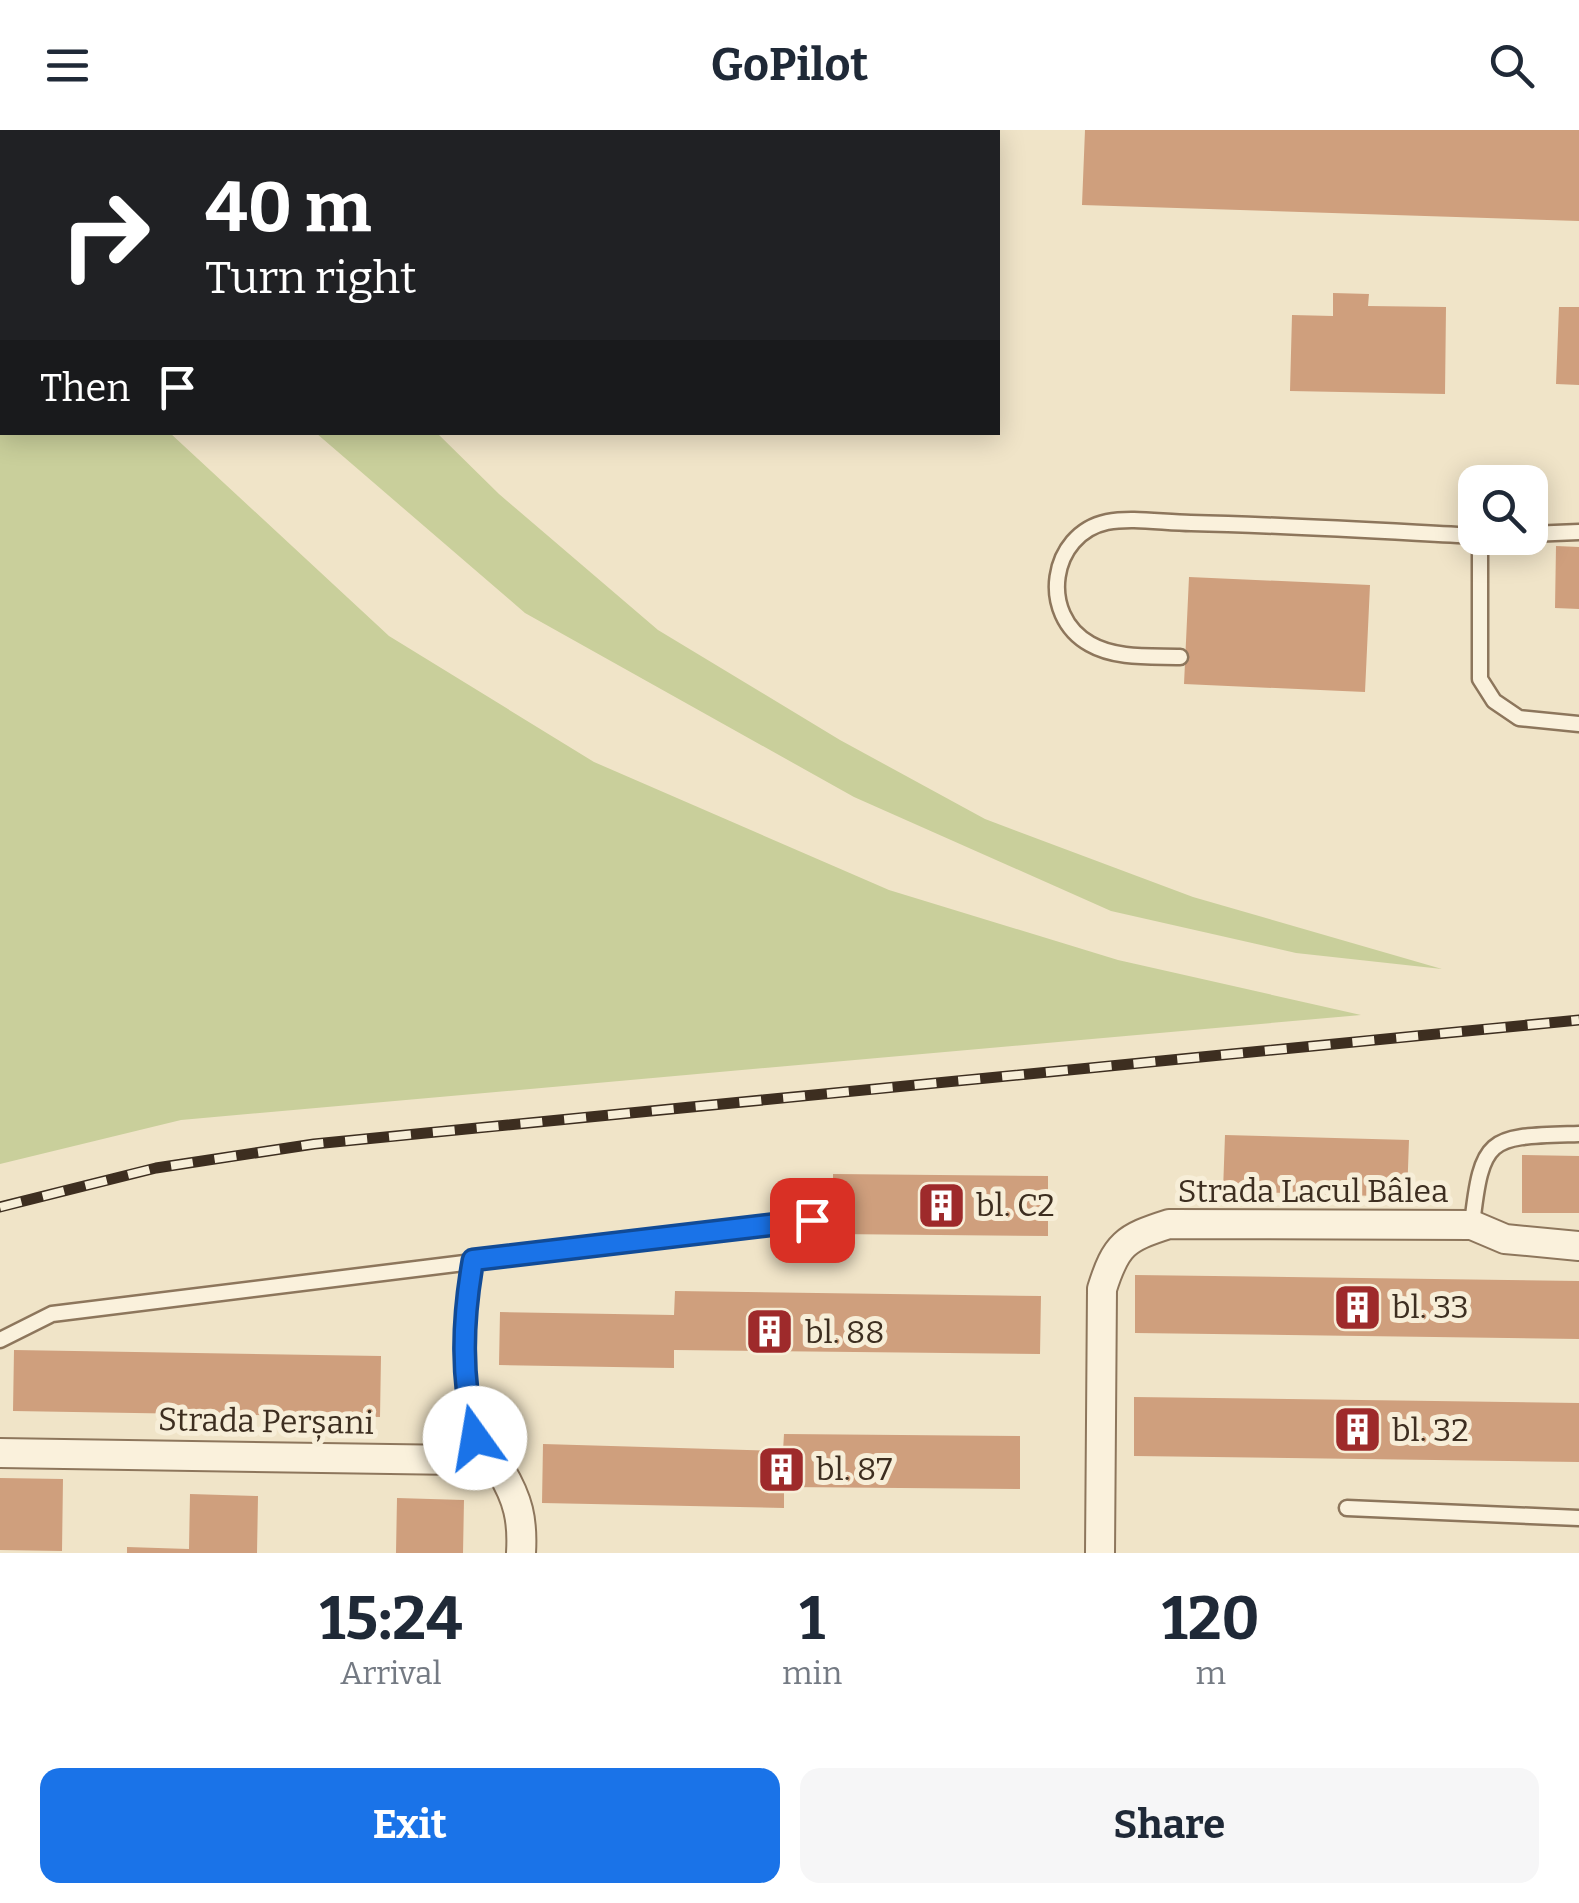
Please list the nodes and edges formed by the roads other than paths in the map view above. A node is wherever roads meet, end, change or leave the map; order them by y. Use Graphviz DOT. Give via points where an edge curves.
graph roads {
  1 [pos="1579,532"];
  2 [pos="1548,533"];
  3 [pos="1458,536"];
  4 [pos="1478,555"];
  5 [pos="1180,656"];
  6 [pos="1579,724"];
  7 [pos="1579,1134"];
  8 [pos="812,1220"];
  9 [pos="1472,1225"];
  10 [pos="1579,1246"];
  11 [pos="473,1260"];
  12 [pos="0,1340"];
  13 [pos="0,1453"];
  14 [pos="481,1464"];
  15 [pos="1346,1508"];
  16 [pos="1579,1518"];
  17 [pos="521,1553"];
  18 [pos="1100,1553"];
  1 -- 2 [label="lane"];
  3 -- 5 [label="lane" via="1110,521 1080,530 1061,554 1057,600 1068,627 1091,645 1128,655"];
  4 -- 6 [label="lane" via="1480,679 1494,701 1519,718"];
  7 -- 9 [label="lane" via="1520,1136 1487,1152 1478,1168"];
  8 -- 11 [label="lane"];
  9 -- 10 [label="street, Strada Lacul Bâlea" via="1505,1239"];
  9 -- 18 [label="street, Strada Lacul Bâlea" via="1170,1224 1134,1235 1112,1255 1102,1289"];
  11 -- 12 [label="lane" via="52,1314"];
  11 -- 14 [label="lane" via="462,1322 464,1385"];
  13 -- 14 [label="street, Strada Perșani"];
  14 -- 17 [label="street" via="501,1471 516,1496"];
  15 -- 16 [label="lane"];
}
